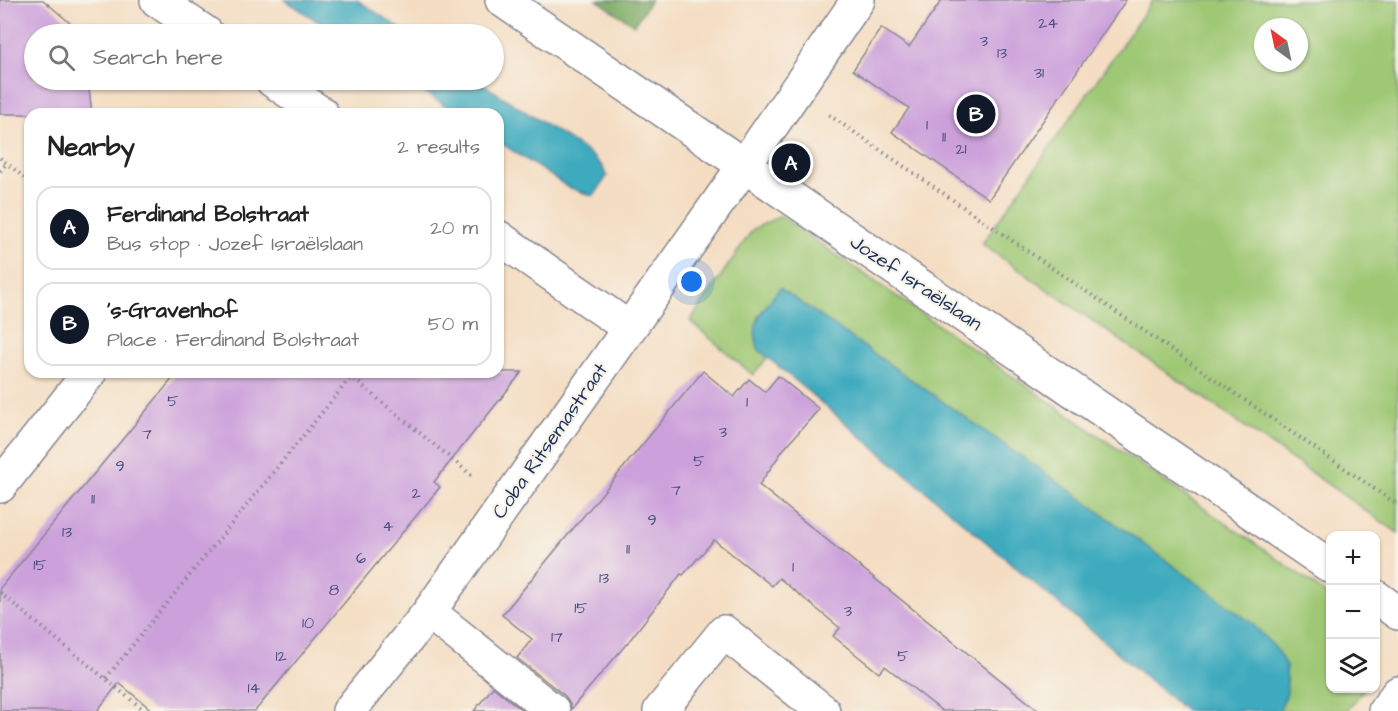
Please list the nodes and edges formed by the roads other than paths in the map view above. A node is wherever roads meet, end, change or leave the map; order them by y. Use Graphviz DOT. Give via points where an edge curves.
graph roads {
  1 [pos="158,0"];
  2 [pos="502,0"];
  3 [pos="858,0"];
  4 [pos="193,24"];
  5 [pos="284,90"];
  6 [pos="305,108"];
  7 [pos="744,166"];
  8 [pos="504,241"];
  9 [pos="628,328"];
  10 [pos="85,378"];
  11 [pos="0,486"];
  12 [pos="1326,563"];
  13 [pos="1380,600"];
  14 [pos="429,612"];
  15 [pos="1398,613"];
  16 [pos="1398,693"];
  17 [pos="349,711"];
  18 [pos="553,711"];
  19 [pos="660,711"];
  20 [pos="823,711"];
  21 [pos="1384,711"];
  1 -- 4 [label="street"];
  2 -- 7 [label="street, Jozef Israëlslaan"];
  3 -- 7 [label="street, Coba Ritsemastraat"];
  5 -- 6 [label="street"];
  7 -- 9 [label="street, Coba Ritsemastraat"];
  7 -- 12 [label="street, Jozef Israëlslaan"];
  8 -- 9 [label="street"];
  9 -- 14 [label="street, Coba Ritsemastraat"];
  10 -- 11 [label="street"];
  13 -- 15 [label="street"];
  14 -- 17 [label="street, Coba Ritsemastraat"];
  14 -- 18 [label="street"];
  16 -- 21 [label="street"];
  19 -- 20 [label="street" via="724,632"];
}
